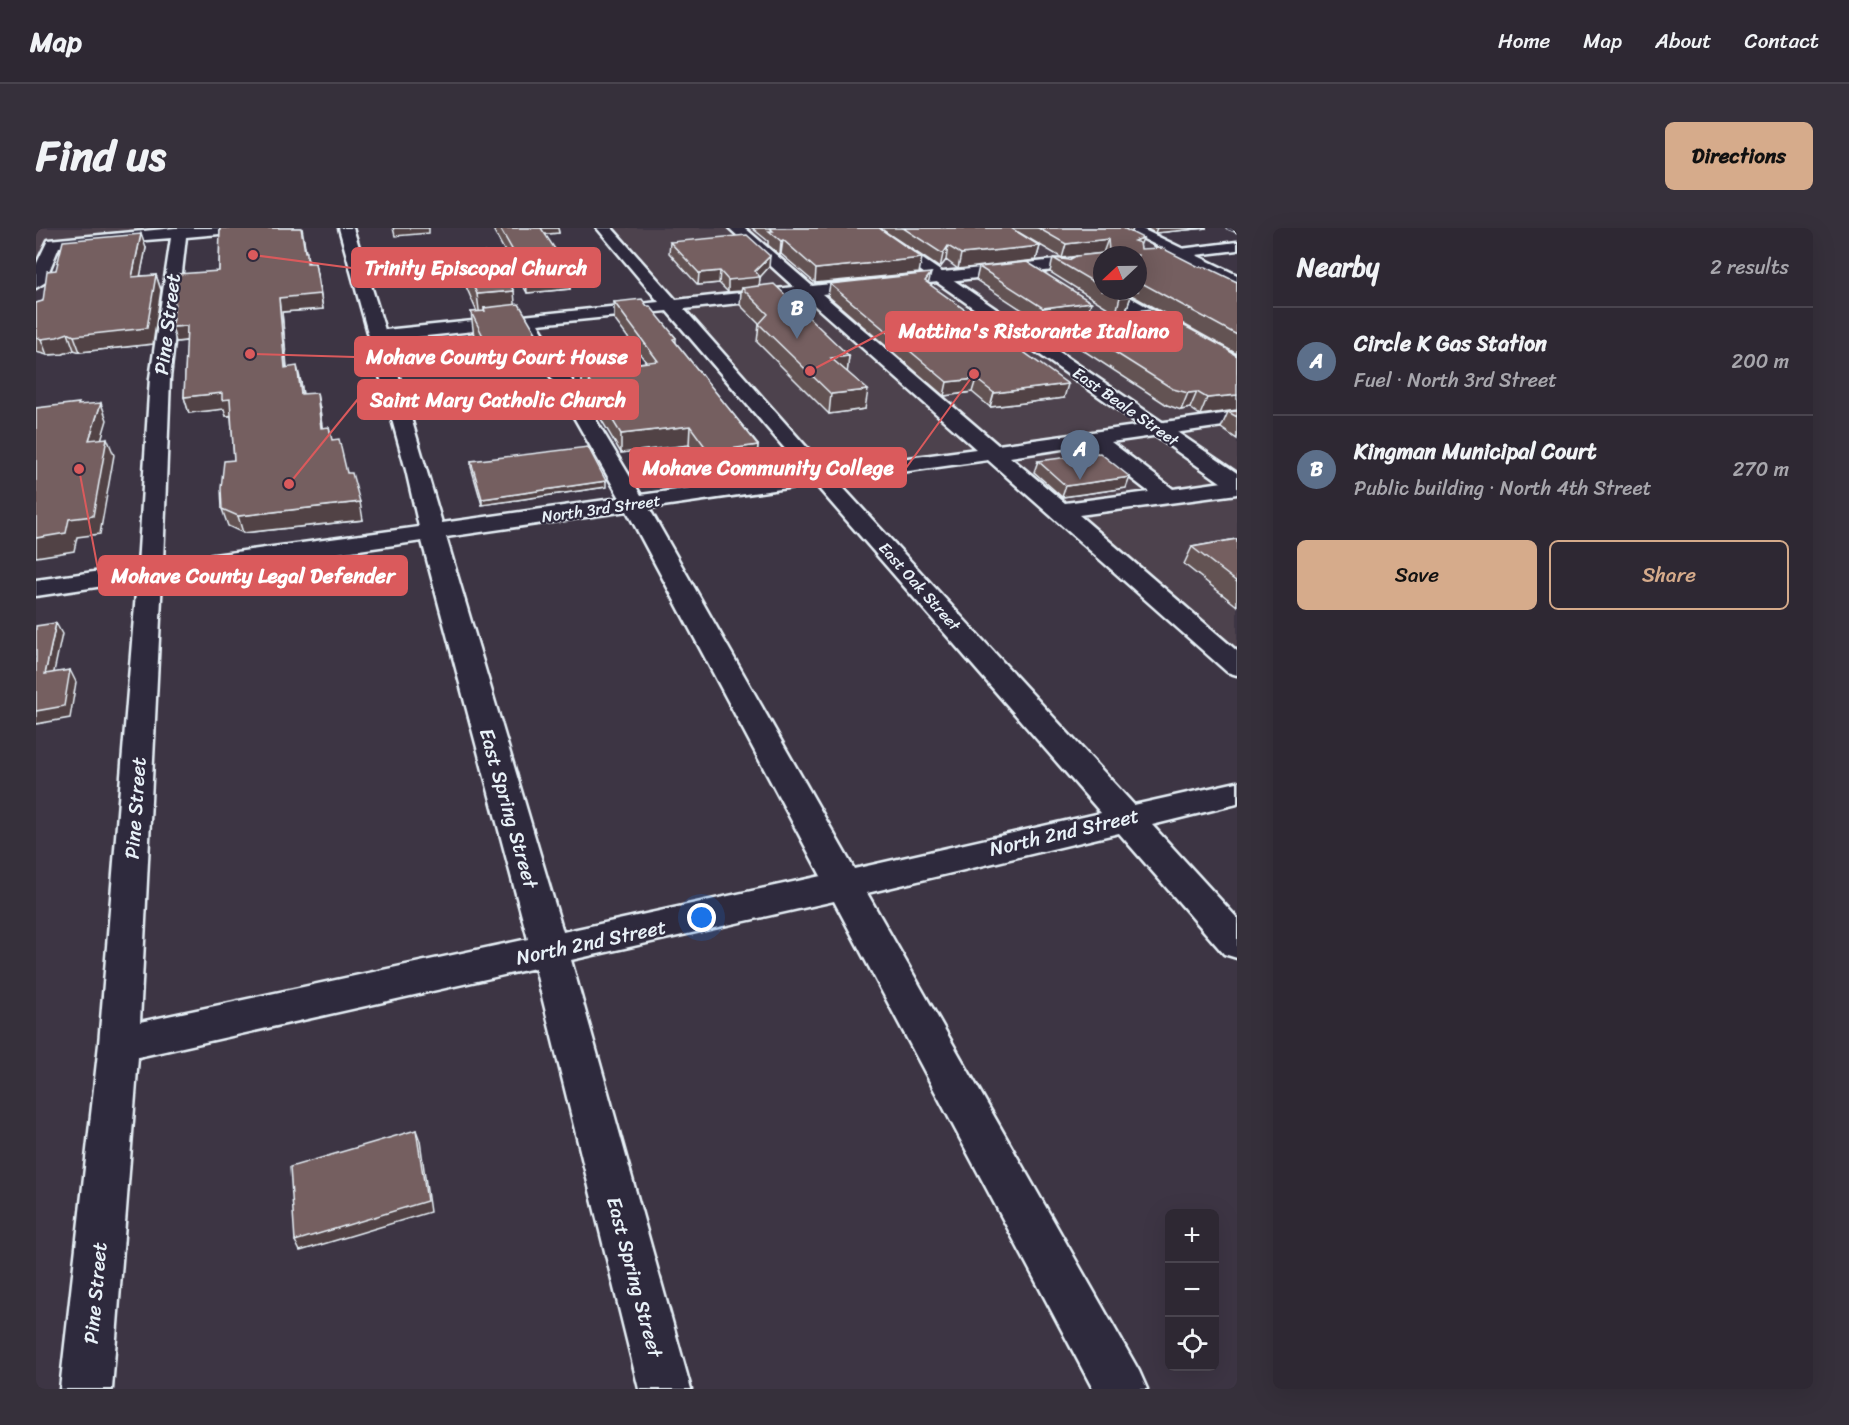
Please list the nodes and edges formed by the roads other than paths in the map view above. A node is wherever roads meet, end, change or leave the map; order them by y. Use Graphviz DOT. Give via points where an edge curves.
graph roads {
  1 [pos="242,228"];
  2 [pos="346,228"];
  3 [pos="604,228"];
  4 [pos="736,228"];
  5 [pos="867,228"];
  6 [pos="1129,228"];
  7 [pos="180,230"];
  8 [pos="1237,246"];
  9 [pos="1033,249"];
  10 [pos="1178,252"];
  11 [pos="1147,256"];
  12 [pos="1093,262"];
  13 [pos="1061,265"];
  14 [pos="1027,268"];
  15 [pos="941,278"];
  16 [pos="1046,280"];
  17 [pos="1237,282"];
  18 [pos="36,283"];
  19 [pos="1093,283"];
  20 [pos="807,291"];
  21 [pos="1122,300"];
  22 [pos="672,305"];
  23 [pos="1092,309"];
  24 [pos="1150,316"];
  25 [pos="527,320"];
  26 [pos="1111,320"];
  27 [pos="1018,331"];
  28 [pos="379,336"];
  29 [pos="1237,365"];
  30 [pos="1237,418"];
  31 [pos="1159,429"];
  32 [pos="1092,438"];
  33 [pos="993,453"];
  34 [pos="821,477"];
  35 [pos="1237,485"];
  36 [pos="1168,496"];
  37 [pos="634,503"];
  38 [pos="1060,511"];
  39 [pos="432,531"];
  40 [pos="148,572"];
  41 [pos="36,588"];
  42 [pos="1237,666"];
  43 [pos="1237,793"];
  44 [pos="1127,817"];
  45 [pos="844,885"];
  46 [pos="1237,943"];
  47 [pos="550,951"];
  48 [pos="119,1044"];
  49 [pos="86,1389"];
  50 [pos="665,1389"];
  51 [pos="1121,1389"];
  1 -- 7 [label="street"];
  2 -- 28 [label="street, East Spring Street"];
  3 -- 22 [label="street, East Oak Street"];
  4 -- 20 [label="street"];
  5 -- 15 [label="street, East Beale Street"];
  6 -- 10 [label="street"];
  7 -- 18 [label="street" via="53,243"];
  7 -- 40 [label="street, Pine Street" via="160,378"];
  8 -- 10 [label="street"];
  9 -- 13 [label="street"];
  10 -- 11 [label="street"];
  10 -- 17 [label="street"];
  12 -- 13 [label="street"];
  13 -- 14 [label="street"];
  13 -- 19 [label="street"];
  14 -- 15 [label="street"];
  14 -- 16 [label="street"];
  15 -- 20 [label="street"];
  15 -- 27 [label="street, East Beale Street"];
  20 -- 22 [label="street"];
  20 -- 33 [label="street"];
  21 -- 24 [label="street"];
  22 -- 25 [label="street"];
  22 -- 34 [label="street, East Oak Street"];
  23 -- 26 [label="street"];
  24 -- 26 [label="street"];
  24 -- 29 [label="street"];
  25 -- 28 [label="street"];
  25 -- 37 [label="street"];
  26 -- 27 [label="street"];
  27 -- 31 [label="street, East Beale Street"];
  28 -- 39 [label="street, East Spring Street"];
  30 -- 31 [label="street, North 3rd Street"];
  31 -- 32 [label="street, North 3rd Street"];
  31 -- 35 [label="street, East Beale Street"];
  32 -- 33 [label="street, North 3rd Street"];
  32 -- 36 [label="street"];
  33 -- 34 [label="street, North 3rd Street"];
  33 -- 38 [label="street"];
  34 -- 37 [label="street, North 3rd Street"];
  34 -- 44 [label="street, East Oak Street"];
  35 -- 36 [label="street"];
  36 -- 38 [label="street"];
  37 -- 39 [label="street, North 3rd Street"];
  37 -- 45 [label="street"];
  38 -- 42 [label="street"];
  39 -- 40 [label="street, North 3rd Street"];
  39 -- 47 [label="street, East Spring Street"];
  40 -- 41 [label="street, North 3rd Street"];
  40 -- 48 [label="street, Pine Street"];
  43 -- 44 [label="street, North 2nd Street"];
  44 -- 45 [label="street, North 2nd Street"];
  44 -- 46 [label="street, East Oak Street"];
  45 -- 47 [label="street, North 2nd Street"];
  45 -- 51 [label="street"];
  47 -- 48 [label="street, North 2nd Street"];
  47 -- 50 [label="street, East Spring Street"];
  48 -- 49 [label="street, Pine Street"];
}
